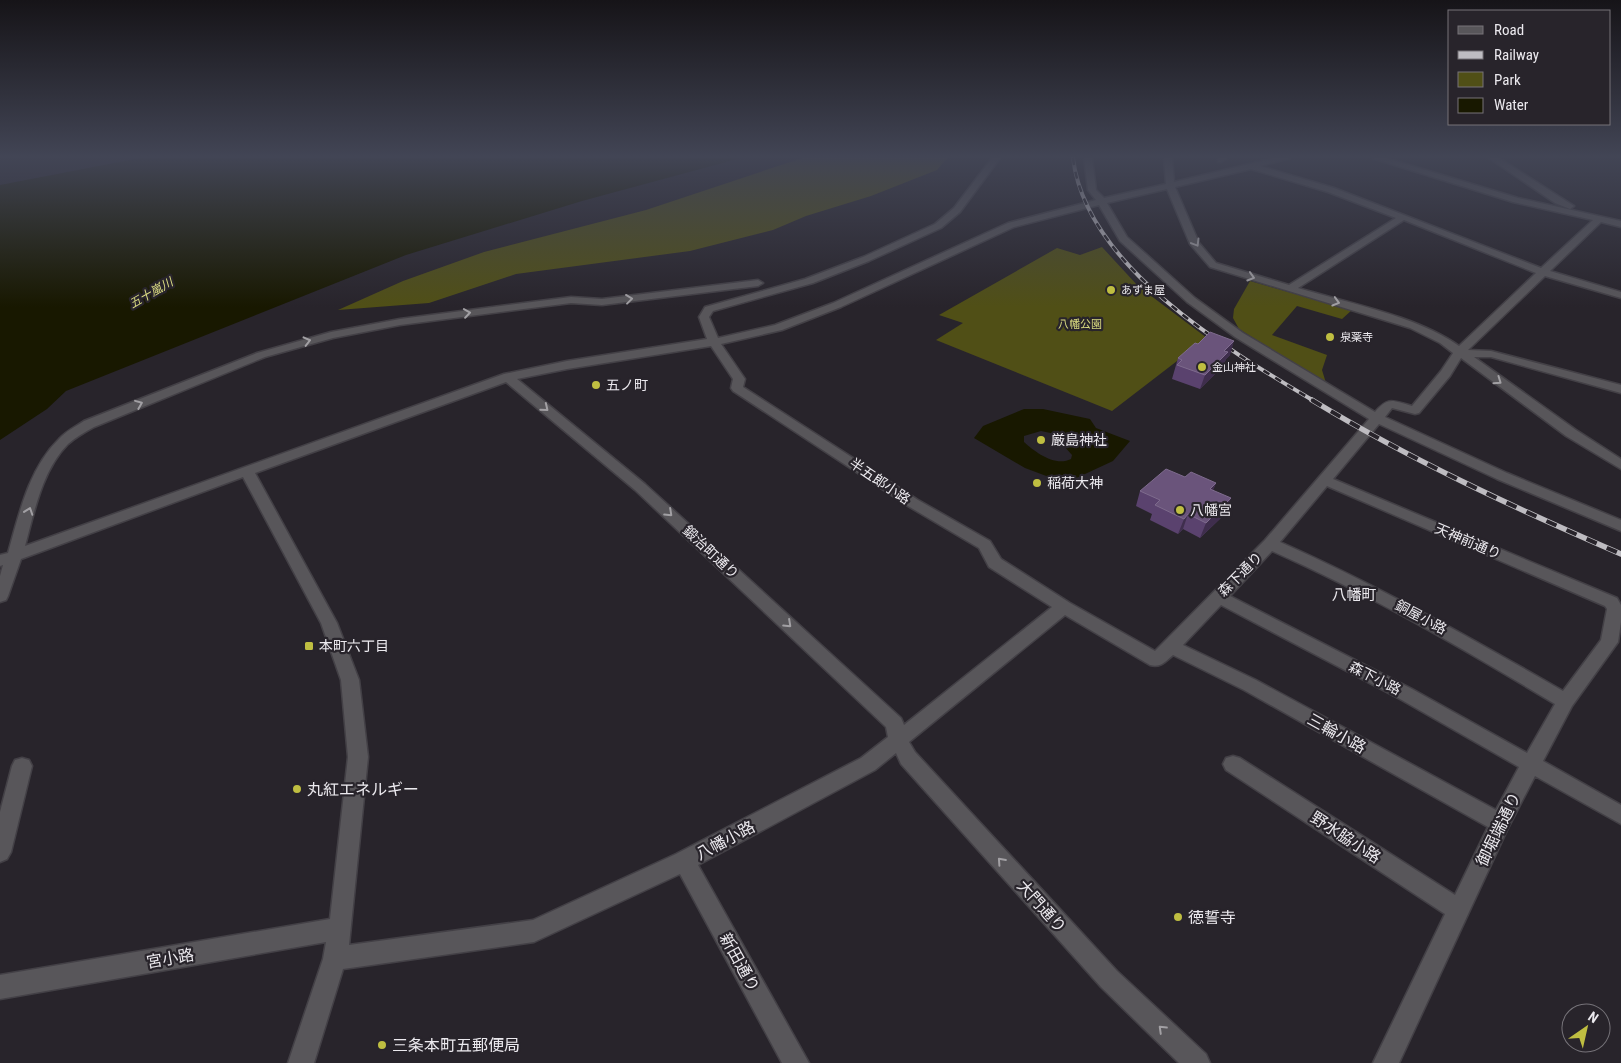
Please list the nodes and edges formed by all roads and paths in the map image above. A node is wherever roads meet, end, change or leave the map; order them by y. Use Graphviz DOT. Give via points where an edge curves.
graph roads {
  1 [pos="959,208"];
  2 [pos="1077,208"];
  3 [pos="1105,208"];
  4 [pos="1180,208"];
  5 [pos="1378,208"];
  6 [pos="1549,208"];
  7 [pos="1573,208"];
  8 [pos="1403,217"];
  9 [pos="1599,219"];
  10 [pos="1621,224"];
  11 [pos="1542,272"];
  12 [pos="758,282"];
  13 [pos="1289,288"];
  14 [pos="1621,295"];
  15 [pos="713,342"];
  16 [pos="1458,353"];
  17 [pos="508,377"];
  18 [pos="1621,389"];
  19 [pos="1378,419"];
  20 [pos="1621,466"];
  21 [pos="247,471"];
  22 [pos="1326,481"];
  23 [pos="1621,526"];
  24 [pos="1270,544"];
  25 [pos="7,559"];
  26 [pos="0,596"];
  27 [pos="1218,597"];
  28 [pos="1616,601"];
  29 [pos="1064,607"];
  30 [pos="1171,646"];
  31 [pos="1566,700"];
  32 [pos="898,739"];
  33 [pos="1233,764"];
  34 [pos="1531,764"];
  35 [pos="22,766"];
  36 [pos="6,809"];
  37 [pos="1621,815"];
  38 [pos="1500,823"];
  39 [pos="0,852"];
  40 [pos="684,862"];
  41 [pos="1459,910"];
  42 [pos="340,928"];
  43 [pos="335,959"];
  44 [pos="0,987"];
  45 [pos="301,1063"];
  46 [pos="796,1063"];
  47 [pos="1197,1063"];
  48 [pos="1386,1063"];
  1 -- 15 [label="street" via="938,226 866,259 809,281 709,309 704,317"];
  2 -- 15 [label="street" via="1002,229 778,328"];
  3 -- 19 [label="street" via="1123,239 1191,300 1240,335"];
  4 -- 13 [label="street, one-way" via="1196,244 1213,265"];
  5 -- 8 [label="street"];
  6 -- 9 [label="street"];
  7 -- 9 [label="street"];
  8 -- 11 [label="street"];
  8 -- 13 [label="street"];
  9 -- 10 [label="street"];
  9 -- 11 [label="street"];
  11 -- 14 [label="street"];
  11 -- 16 [label="street"];
  25 -- 12 [label="street, one-way" via="40,477 61,444 73,433 261,355 331,334 400,322 571,300 602,302"];
  13 -- 16 [label="street, one-way" via="1414,326 1444,341"];
  15 -- 17 [label="street"];
  15 -- 29 [label="street, 半五郎小路" via="739,379 737,388 913,503 984,545 995,563"];
  16 -- 18 [label="street" via="1491,354"];
  16 -- 19 [label="street, 森下通り" via="1446,374 1415,410 1389,404"];
  16 -- 20 [label="street, one-way"];
  17 -- 21 [label="street"];
  17 -- 32 [label="street, 鍛治町通り, one-way" via="648,493 894,723"];
  19 -- 22 [label="street, 森下通り"];
  19 -- 23 [label="street"];
  21 -- 25 [label="street"];
  21 -- 42 [label="street" via="329,623 350,680 358,757"];
  22 -- 24 [label="street, 森下通り"];
  22 -- 28 [label="street, 天神前通り"];
  24 -- 27 [label="street, 森下通り"];
  24 -- 31 [label="street, 銅屋小路" via="1427,620"];
  25 -- 26 [label="street" via="10,575"];
  27 -- 30 [label="street, 森下通り"];
  27 -- 34 [label="street, 森下小路" via="1406,694"];
  28 -- 31 [label="street, 御堀端通り" via="1609,642"];
  29 -- 30 [label="street, 森下通り" via="1156,660"];
  29 -- 32 [label="street, 八幡小路"];
  30 -- 38 [label="street, 三輪小路" via="1250,685"];
  31 -- 34 [label="street, 御堀端通り"];
  32 -- 40 [label="street, 八幡小路" via="868,764"];
  47 -- 32 [label="street, 大門通り, one-way" via="1109,979 908,758"];
  33 -- 41 [label="street, 野水脇小路"];
  34 -- 37 [label="street, 森下小路"];
  34 -- 38 [label="street, 御堀端通り"];
  35 -- 36 [label="street"];
  36 -- 39 [label="street"];
  38 -- 41 [label="street, 御堀端通り"];
  40 -- 43 [label="street, 八幡小路" via="534,931"];
  40 -- 46 [label="street, 新田通り"];
  41 -- 48 [label="street, 御堀端通り"];
  42 -- 43 [label="street"];
  42 -- 44 [label="street, 宮小路"];
  43 -- 45 [label="street"];
}
